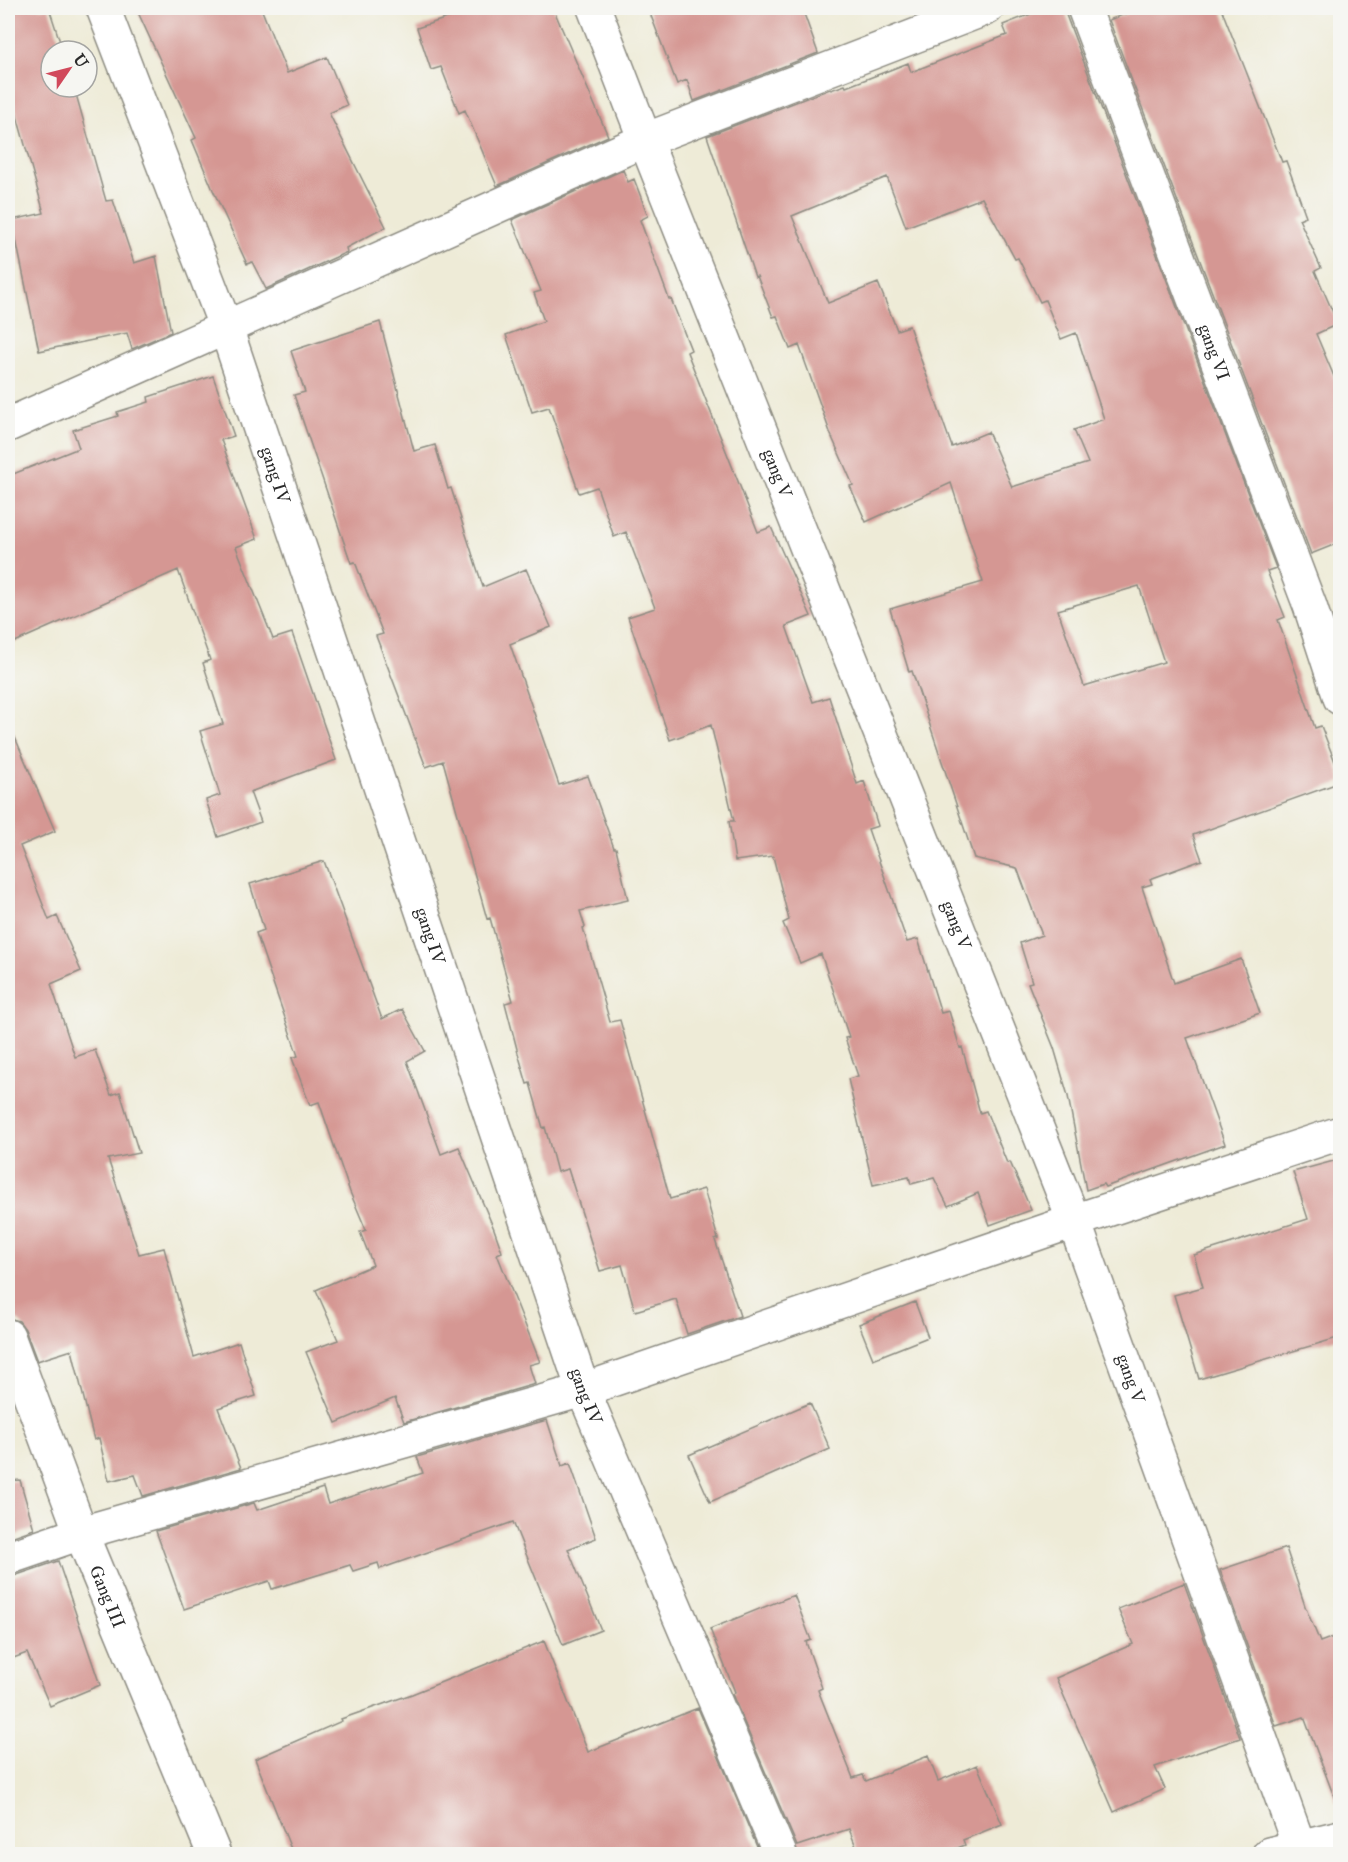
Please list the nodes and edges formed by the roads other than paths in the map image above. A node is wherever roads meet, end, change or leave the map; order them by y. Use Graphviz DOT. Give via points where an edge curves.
graph roads {
  1 [pos="103,8"];
  2 [pos="594,8"];
  3 [pos="987,8"];
  4 [pos="1084,8"];
  5 [pos="645,140"];
  6 [pos="226,328"];
  7 [pos="8,425"];
  8 [pos="1341,698"];
  9 [pos="1341,1133"];
  10 [pos="1074,1221"];
  11 [pos="8,1336"];
  12 [pos="583,1390"];
  13 [pos="81,1533"];
  14 [pos="8,1558"];
  15 [pos="1341,1837"];
  16 [pos="1290,1852"];
  17 [pos="214,1854"];
  18 [pos="780,1854"];
  1 -- 6 [label="street, gang IV"];
  2 -- 5 [label="street, gang V"];
  3 -- 5 [label="street"];
  4 -- 8 [label="street, gang VI"];
  5 -- 6 [label="street"];
  5 -- 10 [label="street, gang V"];
  6 -- 7 [label="street"];
  6 -- 12 [label="street, gang IV"];
  9 -- 10 [label="street"];
  10 -- 12 [label="street"];
  10 -- 16 [label="street, gang V"];
  11 -- 13 [label="street, Gang III"];
  12 -- 13 [label="street"];
  12 -- 18 [label="street, gang IV"];
  13 -- 14 [label="street"];
  13 -- 17 [label="street, Gang III"];
  15 -- 16 [label="street"];
}
